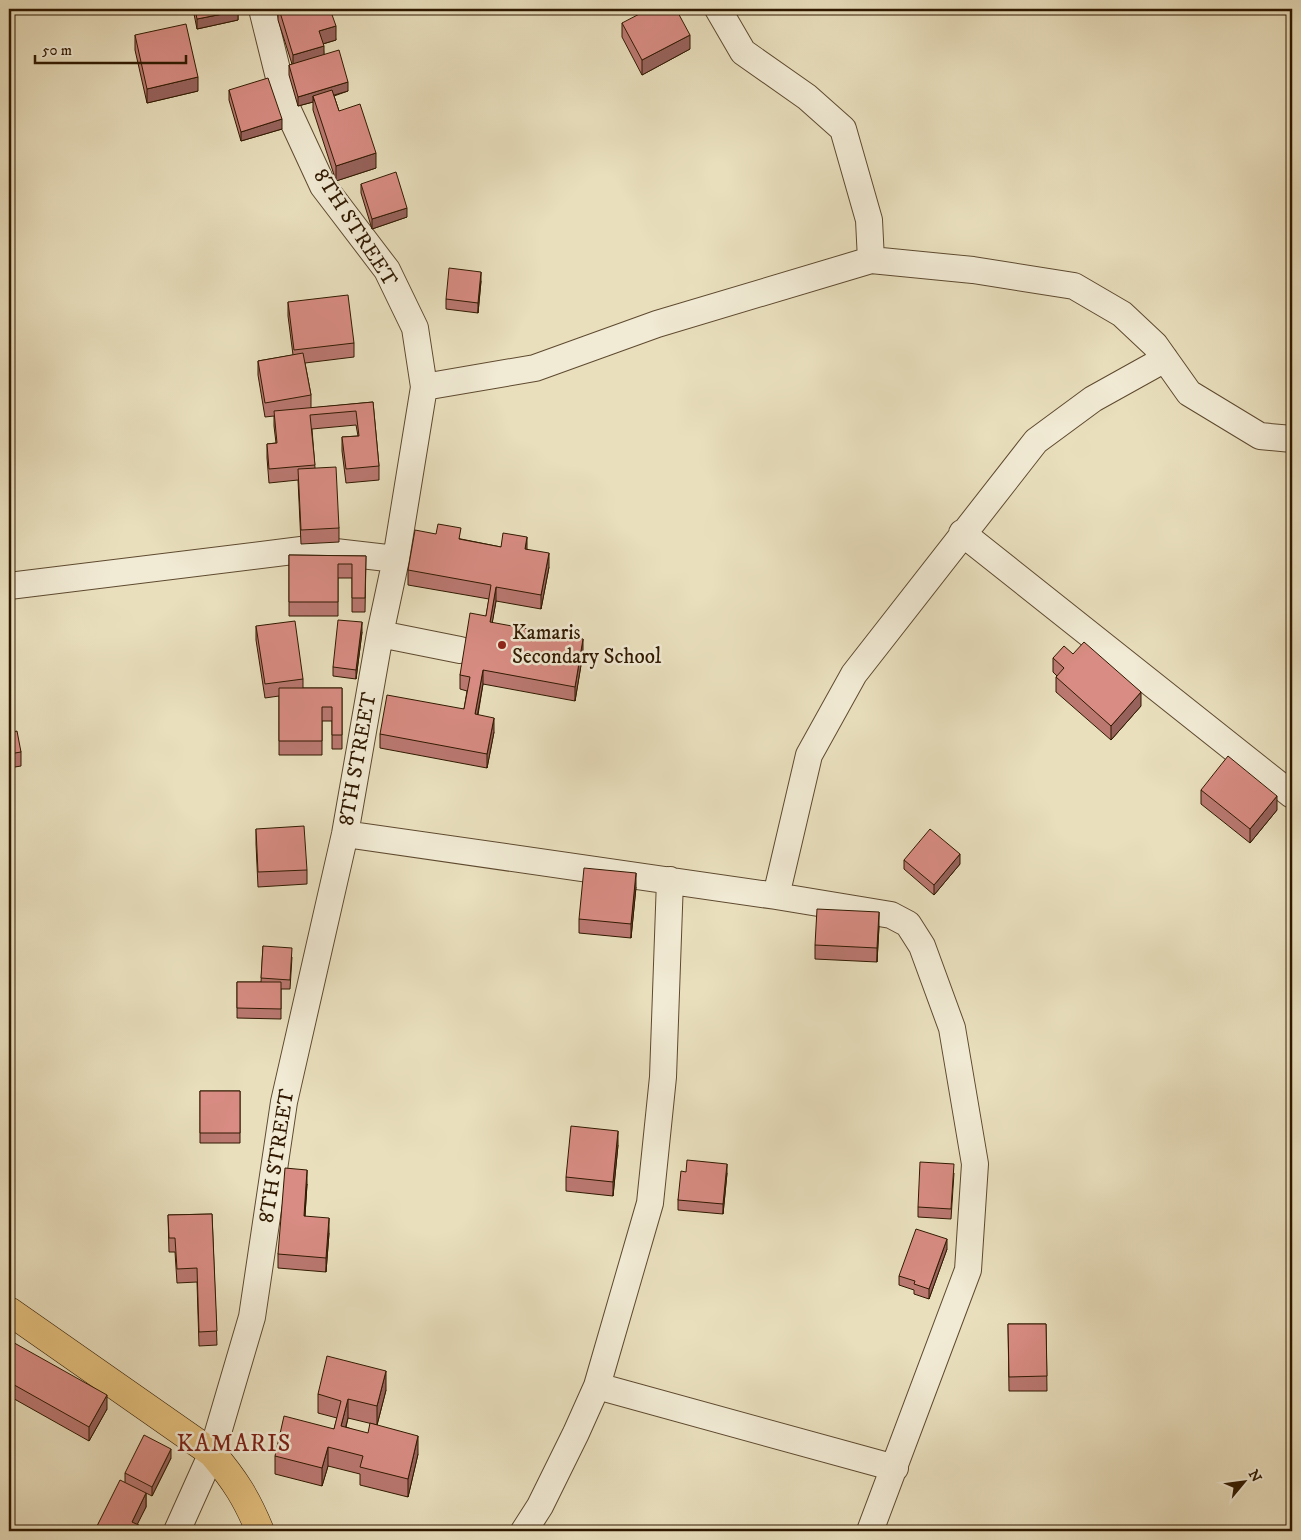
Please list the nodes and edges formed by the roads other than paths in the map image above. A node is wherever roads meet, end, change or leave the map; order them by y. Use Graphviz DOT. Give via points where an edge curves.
graph roads {
  1 [pos="262,9"];
  2 [pos="718,9"];
  3 [pos="871,260"];
  4 [pos="1165,359"];
  5 [pos="424,387"];
  6 [pos="1292,439"];
  7 [pos="962,533"];
  8 [pos="396,559"];
  9 [pos="9,586"];
  10 [pos="380,634"];
  11 [pos="460,650"];
  12 [pos="1292,795"];
  13 [pos="345,834"];
  14 [pos="670,880"];
  15 [pos="776,896"];
  16 [pos="9,1311"];
  17 [pos="597,1386"];
  18 [pos="212,1453"];
  19 [pos="895,1468"];
  20 [pos="177,1531"];
  21 [pos="260,1531"];
  22 [pos="524,1531"];
  23 [pos="870,1531"];
  1 -- 5 [label="street, 8TH STREET" via="286,106 323,186 387,270 415,328"];
  2 -- 3 [label="street" via="743,52 807,96 843,130 869,220"];
  3 -- 4 [label="street" via="973,270 1074,286 1122,314"];
  3 -- 5 [label="street" via="657,324 536,368"];
  4 -- 6 [label="street" via="1190,393 1260,436"];
  4 -- 7 [label="street" via="1093,400 1036,441"];
  5 -- 8 [label="street, 8TH STREET"];
  7 -- 12 [label="street"];
  7 -- 15 [label="street" via="854,674 809,755"];
  8 -- 9 [label="street" via="309,549"];
  8 -- 10 [label="street, 8TH STREET"];
  10 -- 11 [label="street"];
  10 -- 13 [label="street, 8TH STREET"];
  13 -- 14 [label="street"];
  13 -- 18 [label="street, 8TH STREET" via="284,1102 252,1317"];
  14 -- 15 [label="street"];
  14 -- 17 [label="street" via="663,1076 650,1203"];
  15 -- 19 [label="street" via="891,915 908,924 922,946 952,1028 975,1164 968,1270"];
  16 -- 18 [label="main road"];
  17 -- 19 [label="street"];
  17 -- 22 [label="street" via="540,1506"];
  18 -- 20 [label="street, 8TH STREET"];
  18 -- 21 [label="main road" via="249,1504"];
  19 -- 23 [label="street"];
}
